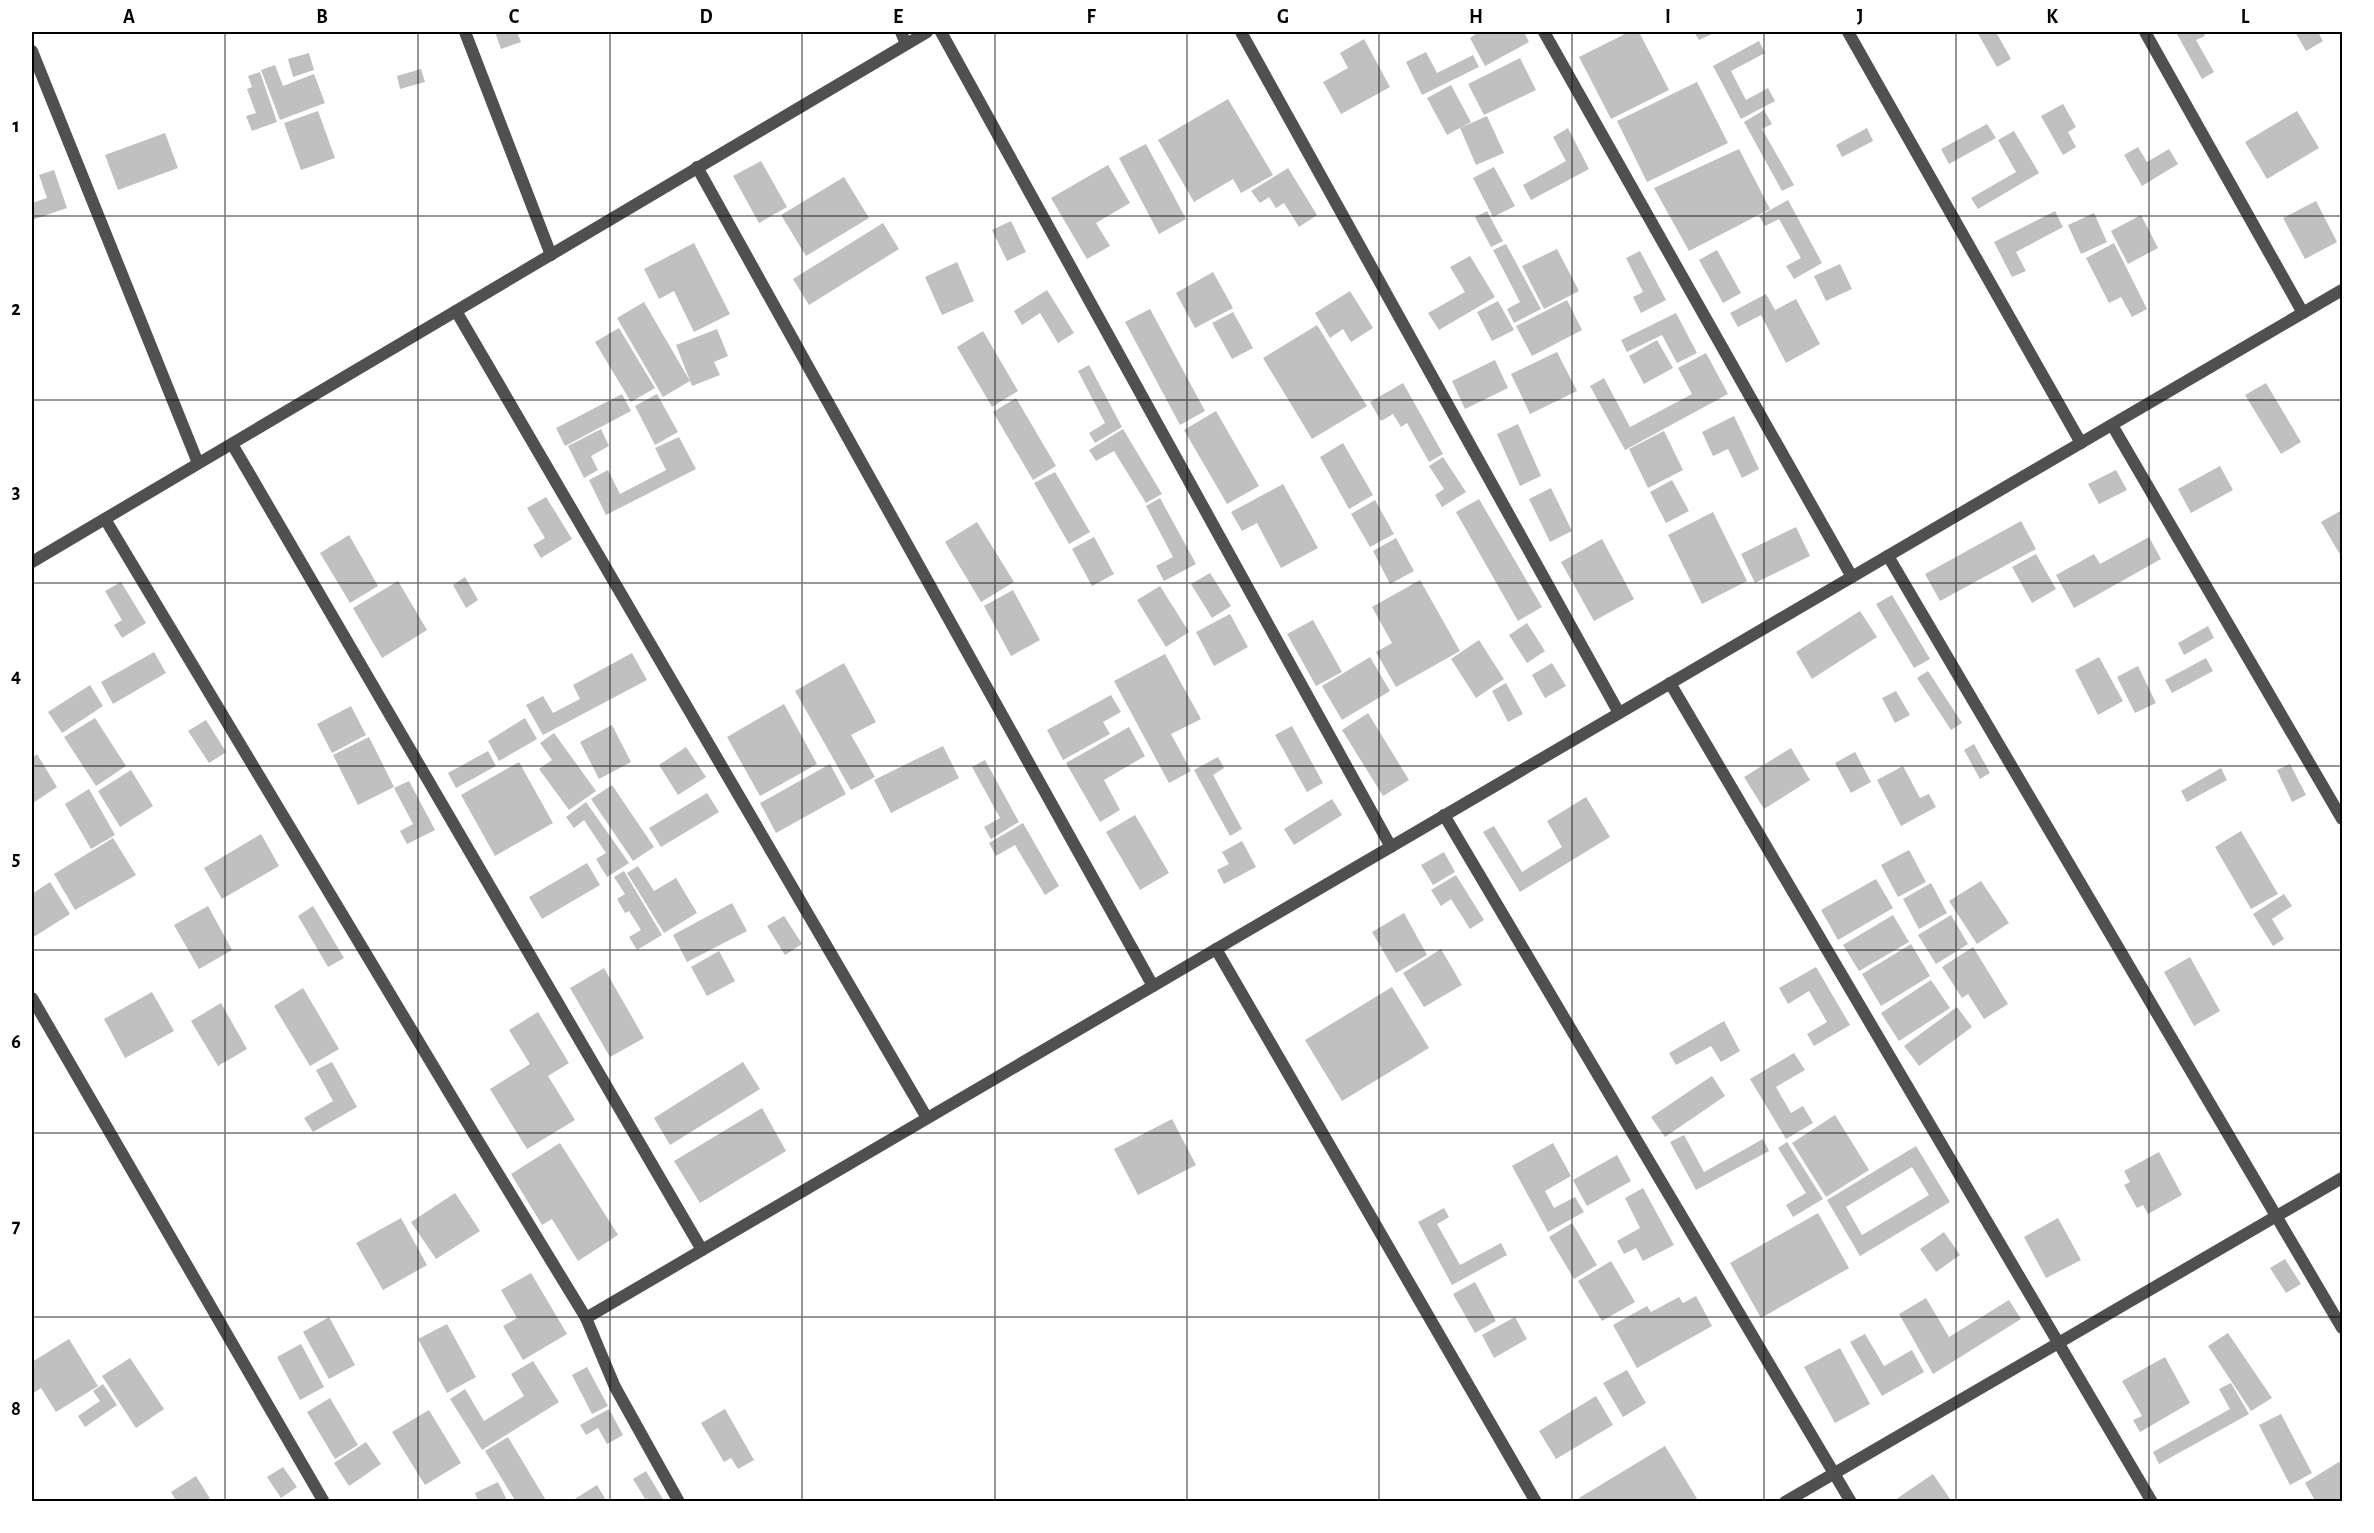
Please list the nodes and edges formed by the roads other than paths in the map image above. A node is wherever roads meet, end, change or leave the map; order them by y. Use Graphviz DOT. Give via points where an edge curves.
graph roads {
  1 [pos="465,32"];
  2 [pos="927,32"];
  3 [pos="941,32"];
  4 [pos="1241,32"];
  5 [pos="1544,32"];
  6 [pos="1848,32"];
  7 [pos="2145,32"];
  8 [pos="904,38"];
  9 [pos="32,51"];
  10 [pos="697,167"];
  11 [pos="551,255"];
  12 [pos="2341,295"];
  13 [pos="456,311"];
  14 [pos="2303,313"];
  15 [pos="2112,425"];
  16 [pos="2081,443"];
  17 [pos="232,444"];
  18 [pos="198,463"];
  19 [pos="105,519"];
  20 [pos="1888,556"];
  21 [pos="32,562"];
  22 [pos="1852,577"];
  23 [pos="1670,683"];
  24 [pos="1619,713"];
  25 [pos="1444,815"];
  26 [pos="2343,819"];
  27 [pos="1391,847"];
  28 [pos="1216,949"];
  29 [pos="1153,986"];
  30 [pos="32,998"];
  31 [pos="927,1118"];
  32 [pos="2343,1178"];
  33 [pos="2277,1216"];
  34 [pos="702,1250"];
  35 [pos="586,1318"];
  36 [pos="2343,1328"];
  37 [pos="2059,1343"];
  38 [pos="1834,1473"];
  39 [pos="324,1502"];
  40 [pos="679,1502"];
  41 [pos="1536,1502"];
  42 [pos="1785,1502"];
  43 [pos="1851,1502"];
  44 [pos="2152,1502"];
  1 -- 11 [label="street"];
  2 -- 8 [label="street"];
  3 -- 27 [label="street"];
  4 -- 24 [label="street"];
  5 -- 22 [label="street"];
  6 -- 16 [label="street"];
  7 -- 14 [label="street"];
  8 -- 10 [label="street"];
  9 -- 18 [label="street"];
  10 -- 11 [label="street"];
  10 -- 29 [label="street"];
  11 -- 13 [label="street"];
  12 -- 14 [label="street"];
  13 -- 17 [label="street"];
  13 -- 31 [label="street"];
  14 -- 15 [label="street"];
  15 -- 16 [label="street"];
  15 -- 26 [label="street"];
  16 -- 20 [label="street"];
  17 -- 18 [label="street"];
  17 -- 34 [label="street"];
  18 -- 19 [label="street"];
  19 -- 21 [label="street"];
  19 -- 35 [label="street"];
  20 -- 22 [label="street"];
  20 -- 33 [label="street"];
  22 -- 23 [label="street"];
  23 -- 24 [label="street"];
  23 -- 37 [label="street"];
  24 -- 25 [label="street"];
  25 -- 27 [label="street"];
  25 -- 38 [label="street"];
  27 -- 28 [label="street"];
  28 -- 29 [label="street"];
  28 -- 41 [label="street"];
  29 -- 31 [label="street"];
  30 -- 39 [label="street"];
  31 -- 34 [label="street"];
  32 -- 33 [label="street"];
  33 -- 36 [label="street"];
  33 -- 37 [label="street"];
  34 -- 35 [label="street"];
  35 -- 40 [label="street" via="615,1387"];
  37 -- 38 [label="street"];
  37 -- 44 [label="street"];
  38 -- 42 [label="street"];
  38 -- 43 [label="street"];
}
